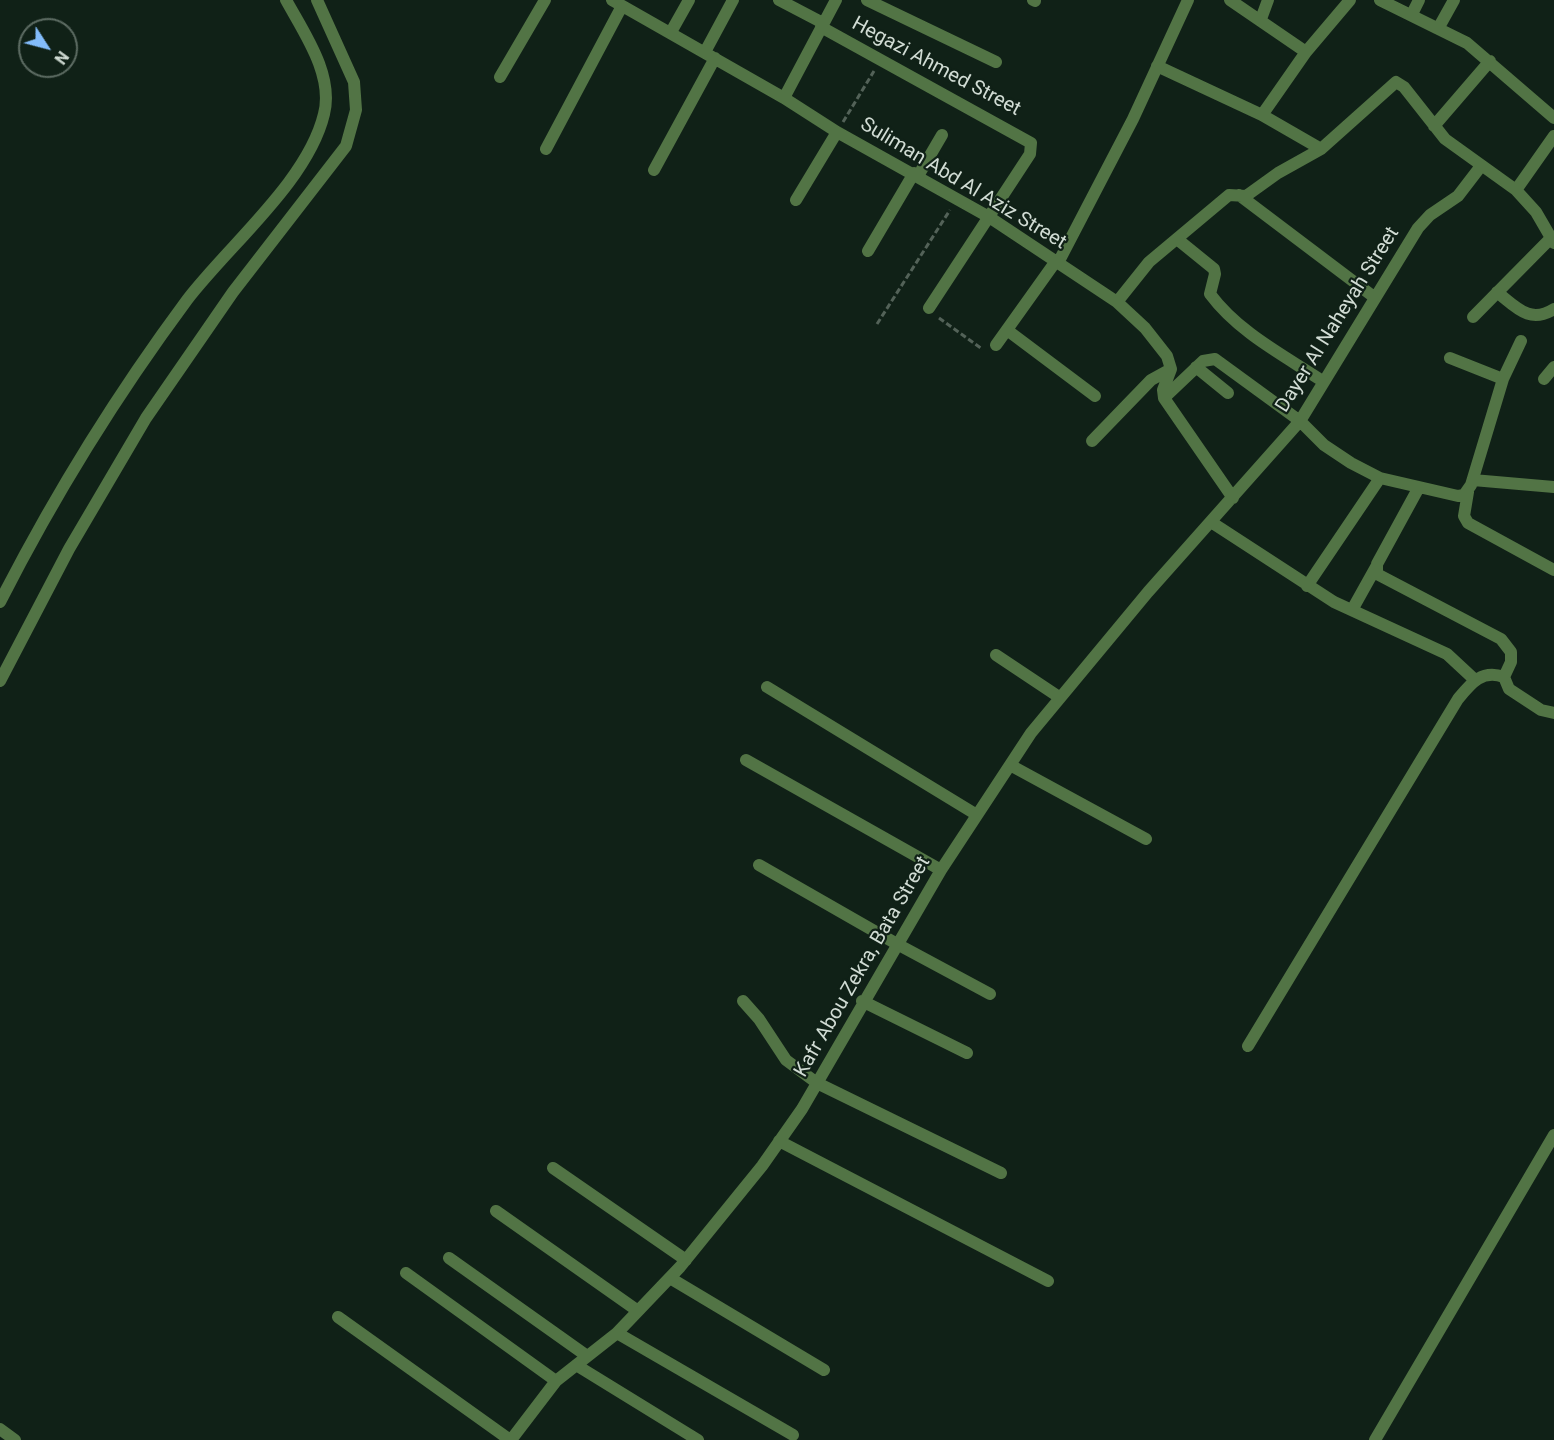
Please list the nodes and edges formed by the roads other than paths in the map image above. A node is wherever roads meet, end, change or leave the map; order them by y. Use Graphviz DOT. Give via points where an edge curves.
graph roads {
  1 [pos="286,0"];
  2 [pos="317,0"];
  3 [pos="545,0"];
  4 [pos="689,0"];
  5 [pos="733,0"];
  6 [pos="779,0"];
  7 [pos="836,0"];
  8 [pos="867,0"];
  9 [pos="1188,0"];
  10 [pos="1230,0"];
  11 [pos="1268,0"];
  12 [pos="1350,0"];
  13 [pos="1380,0"];
  14 [pos="1419,0"];
  15 [pos="1454,0"];
  16 [pos="617,3"];
  17 [pos="797,4"];
  18 [pos="1412,14"];
  19 [pos="1262,20"];
  20 [pos="822,25"];
  21 [pos="1439,27"];
  22 [pos="670,32"];
  23 [pos="1306,52"];
  24 [pos="710,55"];
  25 [pos="996,62"];
  26 [pos="1490,62"];
  27 [pos="1157,66"];
  28 [pos="500,76"];
  29 [pos="784,98"];
  30 [pos="1262,115"];
  31 [pos="1554,118"];
  32 [pos="1434,126"];
  33 [pos="837,132"];
  34 [pos="942,135"];
  35 [pos="1554,136"];
  36 [pos="546,149"];
  37 [pos="1321,149"];
  38 [pos="1481,166"];
  39 [pos="654,170"];
  40 [pos="916,175"];
  41 [pos="1516,190"];
  42 [pos="1239,195"];
  43 [pos="796,200"];
  44 [pos="989,217"];
  45 [pos="1177,239"];
  46 [pos="1553,241"];
  47 [pos="868,251"];
  48 [pos="1057,262"];
  49 [pos="1497,292"];
  50 [pos="1374,297"];
  51 [pos="1117,302"];
  52 [pos="929,308"];
  53 [pos="1554,309"];
  54 [pos="1473,317"];
  55 [pos="1007,330"];
  56 [pos="1521,341"];
  57 [pos="996,345"];
  58 [pos="1450,357"];
  59 [pos="1554,367"];
  60 [pos="1196,368"];
  61 [pos="1171,369"];
  62 [pos="1503,379"];
  63 [pos="1544,379"];
  64 [pos="1324,382"];
  65 [pos="1228,393"];
  66 [pos="1095,396"];
  67 [pos="1164,398"];
  68 [pos="1300,421"];
  69 [pos="1092,441"];
  70 [pos="1380,478"];
  71 [pos="1470,485"];
  72 [pos="1554,487"];
  73 [pos="1418,489"];
  74 [pos="1233,498"];
  75 [pos="1212,522"];
  76 [pos="1376,567"];
  77 [pos="1554,570"];
  78 [pos="1308,586"];
  79 [pos="0,602"];
  80 [pos="1352,610"];
  81 [pos="996,656"];
  82 [pos="1504,677"];
  83 [pos="1475,680"];
  84 [pos="0,681"];
  85 [pos="767,687"];
  86 [pos="1059,697"];
  87 [pos="1554,713"];
  88 [pos="746,760"];
  89 [pos="1010,765"];
  90 [pos="977,816"];
  91 [pos="1146,839"];
  92 [pos="759,865"];
  93 [pos="941,870"];
  94 [pos="897,944"];
  95 [pos="990,994"];
  96 [pos="743,1001"];
  97 [pos="862,1001"];
  98 [pos="1248,1046"];
  99 [pos="967,1053"];
  100 [pos="817,1083"];
  101 [pos="1554,1136"];
  102 [pos="779,1141"];
  103 [pos="553,1168"];
  104 [pos="1001,1173"];
  105 [pos="496,1211"];
  106 [pos="449,1257"];
  107 [pos="686,1260"];
  108 [pos="406,1273"];
  109 [pos="670,1278"];
  110 [pos="1048,1281"];
  111 [pos="638,1311"];
  112 [pos="338,1317"];
  113 [pos="617,1333"];
  114 [pos="587,1356"];
  115 [pos="576,1365"];
  116 [pos="825,1370"];
  117 [pos="556,1381"];
  118 [pos="0,1429"];
  119 [pos="793,1435"];
  120 [pos="15,1440"];
  121 [pos="510,1440"];
  122 [pos="698,1440"];
  123 [pos="1375,1440"];
  1 -- 79 [label="street" via="324,82 326,101 317,138 287,182 162,335 29,547"];
  2 -- 84 [label="street" via="354,82 356,110 346,146 233,292 123,454"];
  3 -- 28 [label="street"];
  4 -- 22 [label="street"];
  5 -- 24 [label="street"];
  6 -- 17 [label="street, Hegazi Ahmed Street"];
  7 -- 20 [label="street"];
  8 -- 25 [label="street"];
  9 -- 27 [label="street"];
  10 -- 19 [label="street"];
  11 -- 19 [label="street"];
  12 -- 23 [label="street"];
  13 -- 18 [label="street"];
  14 -- 18 [label="street"];
  15 -- 21 [label="street"];
  16 -- 22 [label="street, Suliman Abd Al Aziz Street"];
  16 -- 36 [label="street"];
  17 -- 20 [label="street, Hegazi Ahmed Street"];
  18 -- 21 [label="street"];
  19 -- 23 [label="street"];
  20 -- 29 [label="street"];
  20 -- 44 [label="street, Hegazi Ahmed Street" via="1031,143 1030,154"];
  21 -- 26 [label="street"];
  22 -- 24 [label="street, Suliman Abd Al Aziz Street"];
  23 -- 30 [label="street"];
  24 -- 29 [label="street, Suliman Abd Al Aziz Street"];
  24 -- 39 [label="street"];
  26 -- 31 [label="street"];
  26 -- 32 [label="street"];
  27 -- 30 [label="street"];
  27 -- 48 [label="street"];
  29 -- 33 [label="street, Suliman Abd Al Aziz Street"];
  30 -- 37 [label="street"];
  32 -- 37 [label="street" via="1396,82"];
  32 -- 38 [label="street"];
  33 -- 40 [label="street, Suliman Abd Al Aziz Street"];
  33 -- 43 [label="street"];
  34 -- 40 [label="street"];
  35 -- 41 [label="street"];
  37 -- 42 [label="street" via="1246,196"];
  38 -- 41 [label="street"];
  38 -- 50 [label="street, Dayer Al Naheyah Street" via="1458,196 1418,228"];
  40 -- 44 [label="street, Suliman Abd Al Aziz Street"];
  40 -- 47 [label="street"];
  41 -- 46 [label="street" via="1536,212"];
  42 -- 45 [label="street" via="1229,195"];
  42 -- 50 [label="street"];
  44 -- 48 [label="street, Suliman Abd Al Aziz Street"];
  44 -- 52 [label="street"];
  45 -- 51 [label="street" via="1149,262"];
  45 -- 64 [label="street" via="1214,269 1210,294 1229,314 1257,338"];
  46 -- 49 [label="street"];
  48 -- 51 [label="street, Suliman Abd Al Aziz Street"];
  48 -- 55 [label="street"];
  49 -- 53 [label="street" via="1528,315 1544,316"];
  49 -- 54 [label="street"];
  50 -- 64 [label="street, Dayer Al Naheyah Street"];
  51 -- 61 [label="street, Suliman Abd Al Aziz Street" via="1162,349"];
  55 -- 57 [label="street"];
  55 -- 66 [label="street"];
  56 -- 62 [label="street"];
  58 -- 62 [label="street"];
  59 -- 63 [label="street"];
  60 -- 65 [label="street"];
  60 -- 67 [label="street"];
  60 -- 68 [label="street" via="1215,358"];
  61 -- 67 [label="street"];
  61 -- 69 [label="street" via="1151,380"];
  62 -- 71 [label="street"];
  64 -- 68 [label="street, Dayer Al Naheyah Street"];
  67 -- 74 [label="street"];
  68 -- 70 [label="street" via="1330,450"];
  68 -- 74 [label="street, Dayer Al Naheyah Street"];
  70 -- 73 [label="street"];
  70 -- 78 [label="street"];
  71 -- 72 [label="street"];
  71 -- 73 [label="street" via="1458,496"];
  71 -- 77 [label="street" via="1464,516 1468,523"];
  73 -- 76 [label="street"];
  74 -- 75 [label="street, Kafr Abou Zekra, Bata Street"];
  75 -- 78 [label="street"];
  75 -- 86 [label="street, Kafr Abou Zekra, Bata Street"];
  76 -- 80 [label="street"];
  76 -- 82 [label="street" via="1380,578 1501,639 1512,652"];
  78 -- 80 [label="street"];
  80 -- 83 [label="street" via="1436,647"];
  81 -- 86 [label="street"];
  82 -- 83 [label="street" via="1489,674"];
  82 -- 87 [label="street" via="1509,689 1541,710"];
  83 -- 98 [label="street" via="1458,699"];
  85 -- 90 [label="street"];
  86 -- 89 [label="street, Kafr Abou Zekra, Bata Street"];
  88 -- 93 [label="street"];
  89 -- 90 [label="street, Kafr Abou Zekra, Bata Street"];
  89 -- 91 [label="street"];
  90 -- 93 [label="street, Kafr Abou Zekra, Bata Street"];
  92 -- 94 [label="street"];
  93 -- 94 [label="street, Kafr Abou Zekra, Bata Street"];
  94 -- 95 [label="street"];
  94 -- 97 [label="street, Kafr Abou Zekra, Bata Street"];
  96 -- 100 [label="street" via="786,1060"];
  97 -- 99 [label="street"];
  97 -- 100 [label="street, Kafr Abou Zekra, Bata Street"];
  100 -- 102 [label="street, Kafr Abou Zekra, Bata Street"];
  100 -- 104 [label="street"];
  101 -- 123 [label="street"];
  102 -- 107 [label="street, Kafr Abou Zekra, Bata Street"];
  102 -- 110 [label="street"];
  103 -- 107 [label="street"];
  105 -- 111 [label="street"];
  106 -- 114 [label="street"];
  107 -- 109 [label="street, Kafr Abou Zekra, Bata Street"];
  108 -- 117 [label="street"];
  109 -- 111 [label="street, Kafr Abou Zekra, Bata Street"];
  109 -- 116 [label="street"];
  111 -- 113 [label="street, Kafr Abou Zekra, Bata Street"];
  112 -- 121 [label="street"];
  113 -- 114 [label="street, Kafr Abou Zekra, Bata Street"];
  113 -- 119 [label="street"];
  114 -- 115 [label="street, Kafr Abou Zekra, Bata Street"];
  115 -- 117 [label="street, Kafr Abou Zekra, Bata Street"];
  115 -- 122 [label="street"];
  117 -- 121 [label="street, Kafr Abou Zekra, Bata Street"];
  118 -- 120 [label="street"];
}
